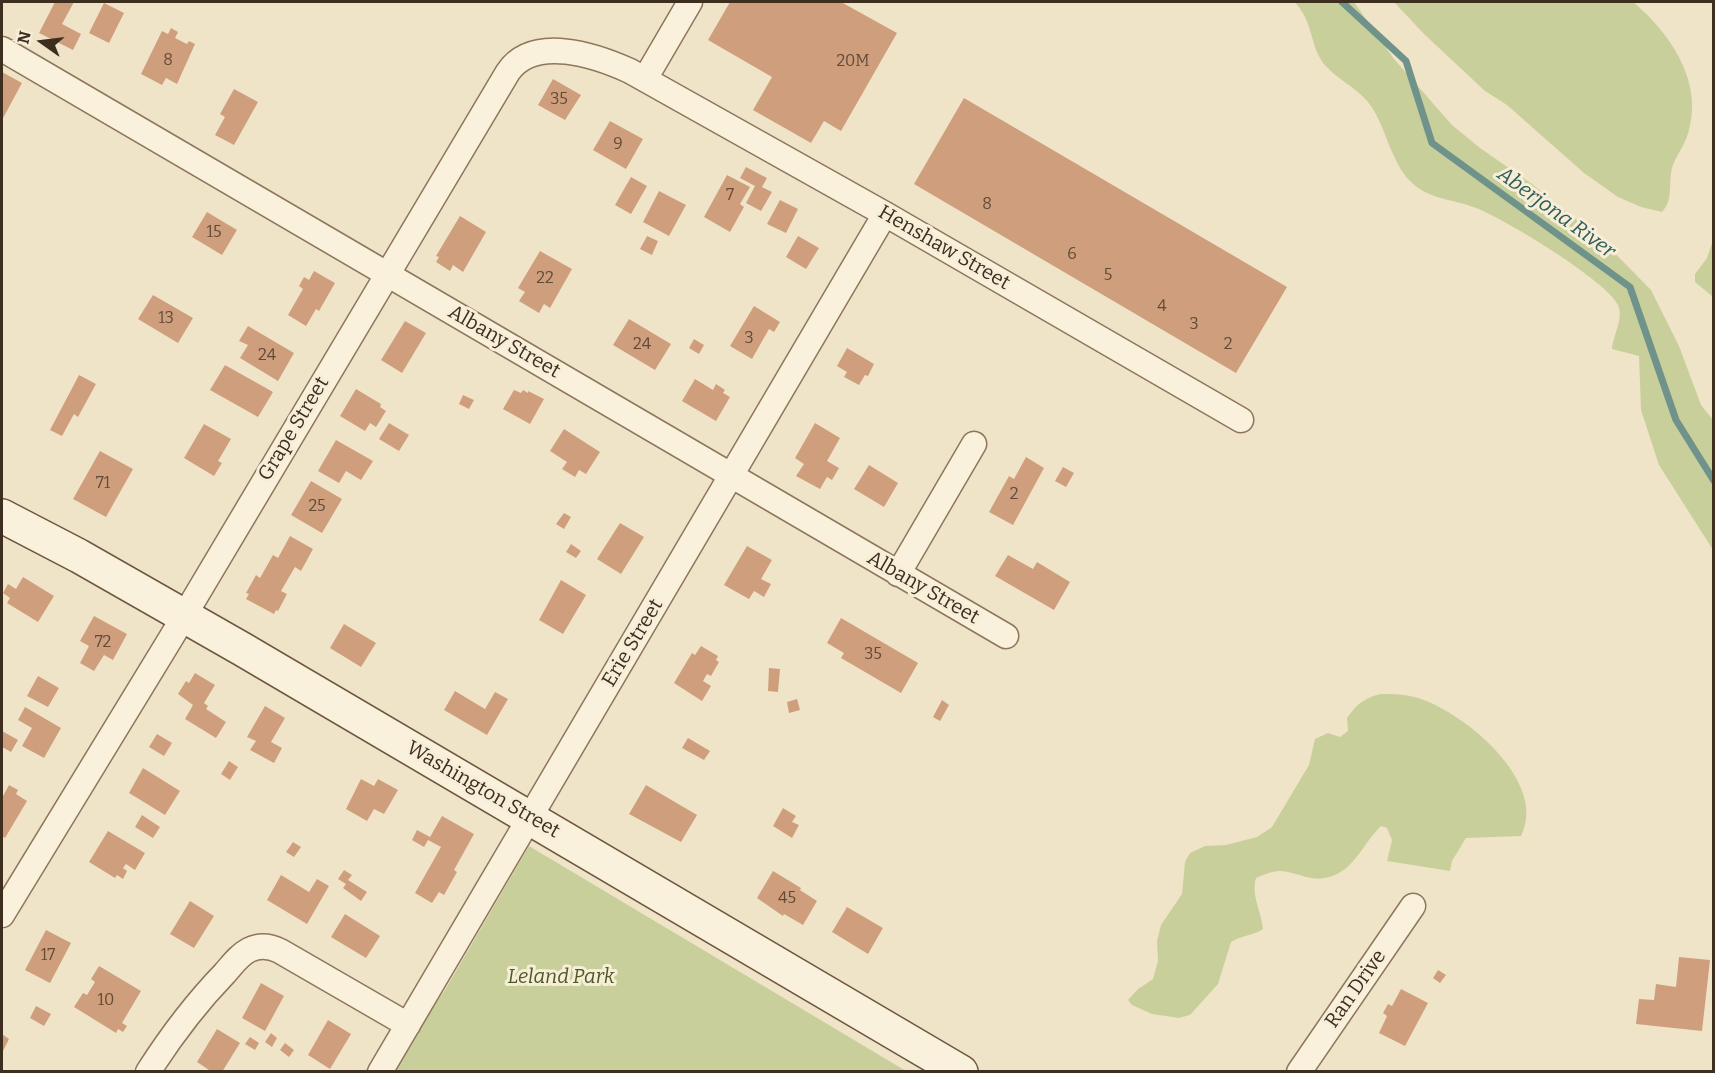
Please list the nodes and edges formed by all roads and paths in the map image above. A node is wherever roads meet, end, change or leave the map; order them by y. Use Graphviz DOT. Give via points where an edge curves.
graph roads {
  1 [pos="690,2"];
  2 [pos="2,49"];
  3 [pos="645,79"];
  4 [pos="885,214"];
  5 [pos="387,273"];
  6 [pos="1241,420"];
  7 [pos="974,444"];
  8 [pos="731,476"];
  9 [pos="2,516"];
  10 [pos="898,574"];
  11 [pos="184,616"];
  12 [pos="1006,636"];
  13 [pos="529,817"];
  14 [pos="1413,906"];
  15 [pos="2,915"];
  16 [pos="408,1025"];
  17 [pos="148,1071"];
  18 [pos="380,1071"];
  19 [pos="961,1071"];
  20 [pos="1299,1071"];
  1 -- 3 [label="street"];
  2 -- 5 [label="street, Albany Street"];
  3 -- 4 [label="street, Henshaw Street"];
  3 -- 5 [label="street, Grape Street" via="596,57 571,53 538,52 517,60"];
  4 -- 6 [label="street, Henshaw Street"];
  4 -- 8 [label="street, Erie Street"];
  5 -- 8 [label="street, Albany Street"];
  5 -- 11 [label="street, Grape Street"];
  7 -- 10 [label="street"];
  8 -- 10 [label="street, Albany Street"];
  8 -- 13 [label="street, Erie Street"];
  9 -- 11 [label="main road, Washington Street"];
  10 -- 12 [label="street, Albany Street"];
  11 -- 13 [label="main road, Washington Street"];
  11 -- 15 [label="street, Grape Street"];
  13 -- 16 [label="street, Erie Street"];
  13 -- 19 [label="main road, Washington Street"];
  14 -- 20 [label="street, Ran Drive"];
  16 -- 17 [label="street" via="280,951 256,948 240,957 200,1000"];
  16 -- 18 [label="street, Erie Street"];
}
